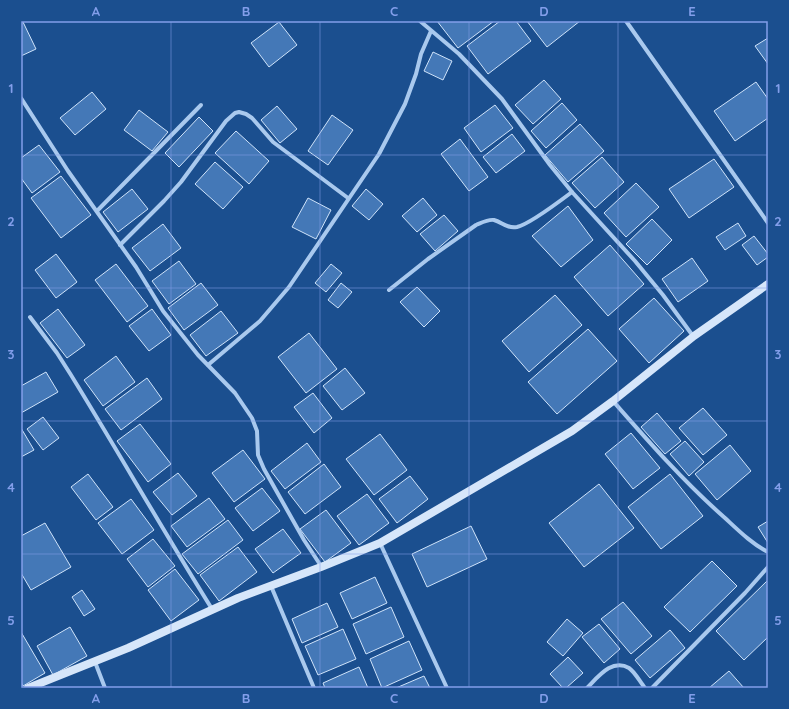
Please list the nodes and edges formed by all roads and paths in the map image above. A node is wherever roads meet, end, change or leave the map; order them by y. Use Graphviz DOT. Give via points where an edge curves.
graph roads {
  1 [pos="420,21"];
  2 [pos="626,21"];
  3 [pos="431,31"];
  4 [pos="21,98"];
  5 [pos="201,105"];
  6 [pos="572,192"];
  7 [pos="348,198"];
  8 [pos="97,211"];
  9 [pos="768,223"];
  10 [pos="120,244"];
  11 [pos="768,284"];
  12 [pos="389,290"];
  13 [pos="30,317"];
  14 [pos="694,336"];
  15 [pos="208,365"];
  16 [pos="613,401"];
  17 [pos="380,543"];
  18 [pos="768,552"];
  19 [pos="321,567"];
  20 [pos="768,567"];
  21 [pos="271,586"];
  22 [pos="212,610"];
  23 [pos="95,662"];
  24 [pos="28,688"];
  25 [pos="105,688"];
  26 [pos="314,688"];
  27 [pos="447,688"];
  28 [pos="588,688"];
  29 [pos="645,688"];
  30 [pos="652,688"];
  1 -- 3 [label="street"];
  2 -- 9 [label="street"];
  3 -- 6 [label="street" via="459,54 502,99"];
  3 -- 7 [label="street" via="394,127 379,154"];
  4 -- 8 [label="street"];
  5 -- 8 [label="street"];
  6 -- 12 [label="street" via="527,223 510,228 493,220 476,225"];
  6 -- 14 [label="street" via="639,266"];
  7 -- 10 [label="street" via="273,142 252,118 239,112 226,121 177,187"];
  7 -- 15 [label="street" via="277,303 260,321"];
  8 -- 10 [label="street"];
  10 -- 15 [label="street" via="162,311"];
  11 -- 14 [label="main road"];
  13 -- 22 [label="street" via="71,375"];
  14 -- 16 [label="main road"];
  15 -- 19 [label="street" via="234,393 252,418 257,431 258,455 264,469"];
  16 -- 17 [label="main road" via="572,431"];
  16 -- 18 [label="street" via="691,487 745,536"];
  17 -- 19 [label="main road"];
  17 -- 27 [label="street"];
  19 -- 21 [label="main road"];
  20 -- 30 [label="street"];
  21 -- 22 [label="main road"];
  21 -- 26 [label="street"];
  22 -- 23 [label="main road"];
  23 -- 24 [label="main road"];
  23 -- 25 [label="street"];
  28 -- 29 [label="street" via="610,667 620,665 630,669"];
}
